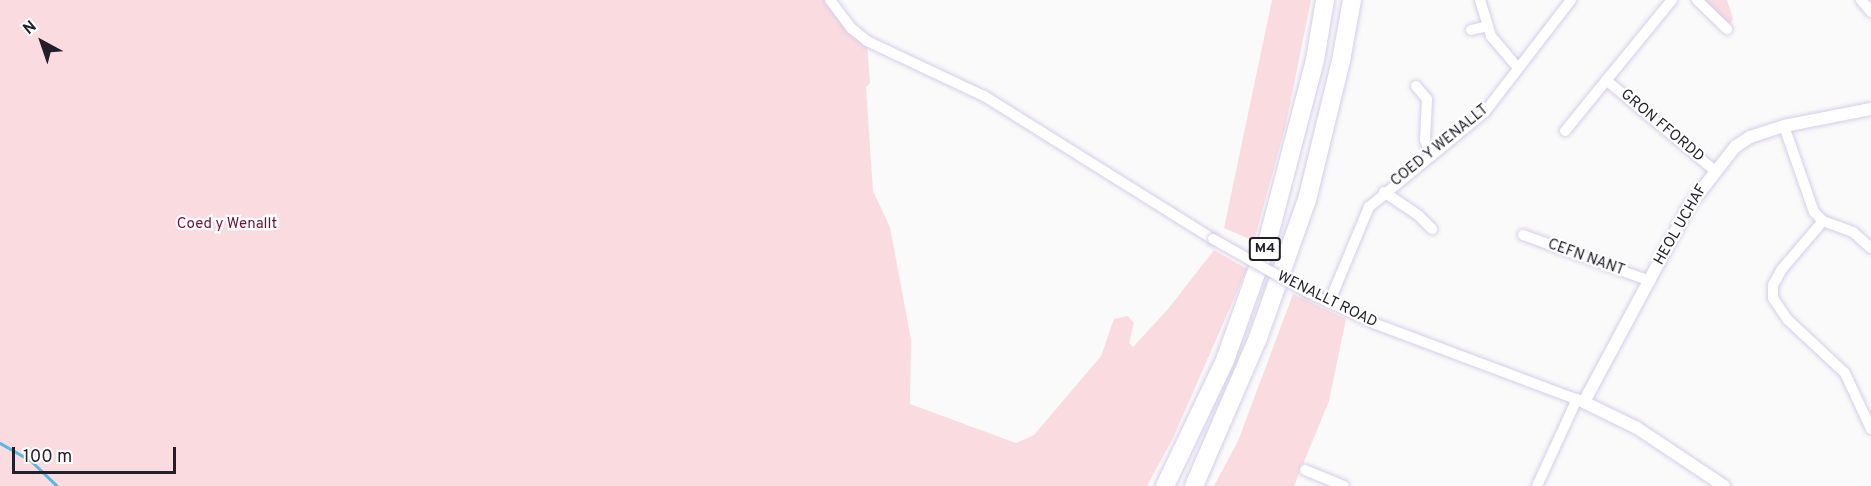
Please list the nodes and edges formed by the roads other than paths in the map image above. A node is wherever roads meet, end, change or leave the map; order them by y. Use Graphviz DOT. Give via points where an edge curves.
graph roads {
  1 [pos="830,0"];
  2 [pos="1326,0"];
  3 [pos="1352,0"];
  4 [pos="1480,0"];
  5 [pos="1571,0"];
  6 [pos="1672,0"];
  7 [pos="1698,0"];
  8 [pos="1861,0"];
  9 [pos="1871,12"];
  10 [pos="1488,26"];
  11 [pos="1727,29"];
  12 [pos="1471,30"];
  13 [pos="1518,68"];
  14 [pos="1606,80"];
  15 [pos="1416,86"];
  16 [pos="1871,109"];
  17 [pos="1784,126"];
  18 [pos="1564,131"];
  19 [pos="1431,156"];
  20 [pos="1714,170"];
  21 [pos="1384,192"];
  22 [pos="1823,221"];
  23 [pos="1432,229"];
  24 [pos="1522,235"];
  25 [pos="1871,248"];
  26 [pos="1650,281"];
  27 [pos="1329,303"];
  28 [pos="1580,400"];
  29 [pos="1871,429"];
  30 [pos="1305,470"];
  31 [pos="1165,486"];
  32 [pos="1194,486"];
  33 [pos="1344,486"];
  34 [pos="1537,486"];
  35 [pos="1724,486"];
  1 -- 27 [label="street, WENALLT ROAD, bridge" via="851,28 867,41 984,96 1213,239"];
  2 -- 31 [label="highway, M4" via="1315,60 1267,243 1225,360"];
  3 -- 32 [label="highway, M4" via="1307,200 1258,338"];
  4 -- 10 [label="street"];
  5 -- 13 [label="street, COED Y WENALLT"];
  6 -- 14 [label="street, GRON FFORDD"];
  7 -- 11 [label="street"];
  8 -- 9 [label="street"];
  10 -- 12 [label="street"];
  10 -- 13 [label="street" via="1498,47"];
  13 -- 19 [label="street, COED Y WENALLT" via="1484,112"];
  14 -- 18 [label="street"];
  14 -- 20 [label="street, GRON FFORDD"];
  15 -- 19 [label="street" via="1426,99 1425,140"];
  16 -- 17 [label="street, HEOL UCHAF"];
  17 -- 20 [label="street, HEOL UCHAF" via="1750,137"];
  17 -- 22 [label="street" via="1805,193"];
  19 -- 21 [label="street, COED Y WENALLT"];
  20 -- 26 [label="street, HEOL UCHAF" via="1689,206"];
  21 -- 23 [label="street"];
  21 -- 27 [label="street, COED Y WENALLT" via="1363,216"];
  22 -- 25 [label="street" via="1853,232"];
  22 -- 29 [label="street" via="1782,269 1773,285 1773,298 1787,319 1845,373"];
  24 -- 26 [label="street, CEFN NANT"];
  26 -- 28 [label="street, HEOL UCHAF"];
  27 -- 28 [label="street, WENALLT ROAD"];
  28 -- 34 [label="street"];
  28 -- 35 [label="street, WENALLT ROAD" via="1637,428"];
  30 -- 33 [label="street"];
}
